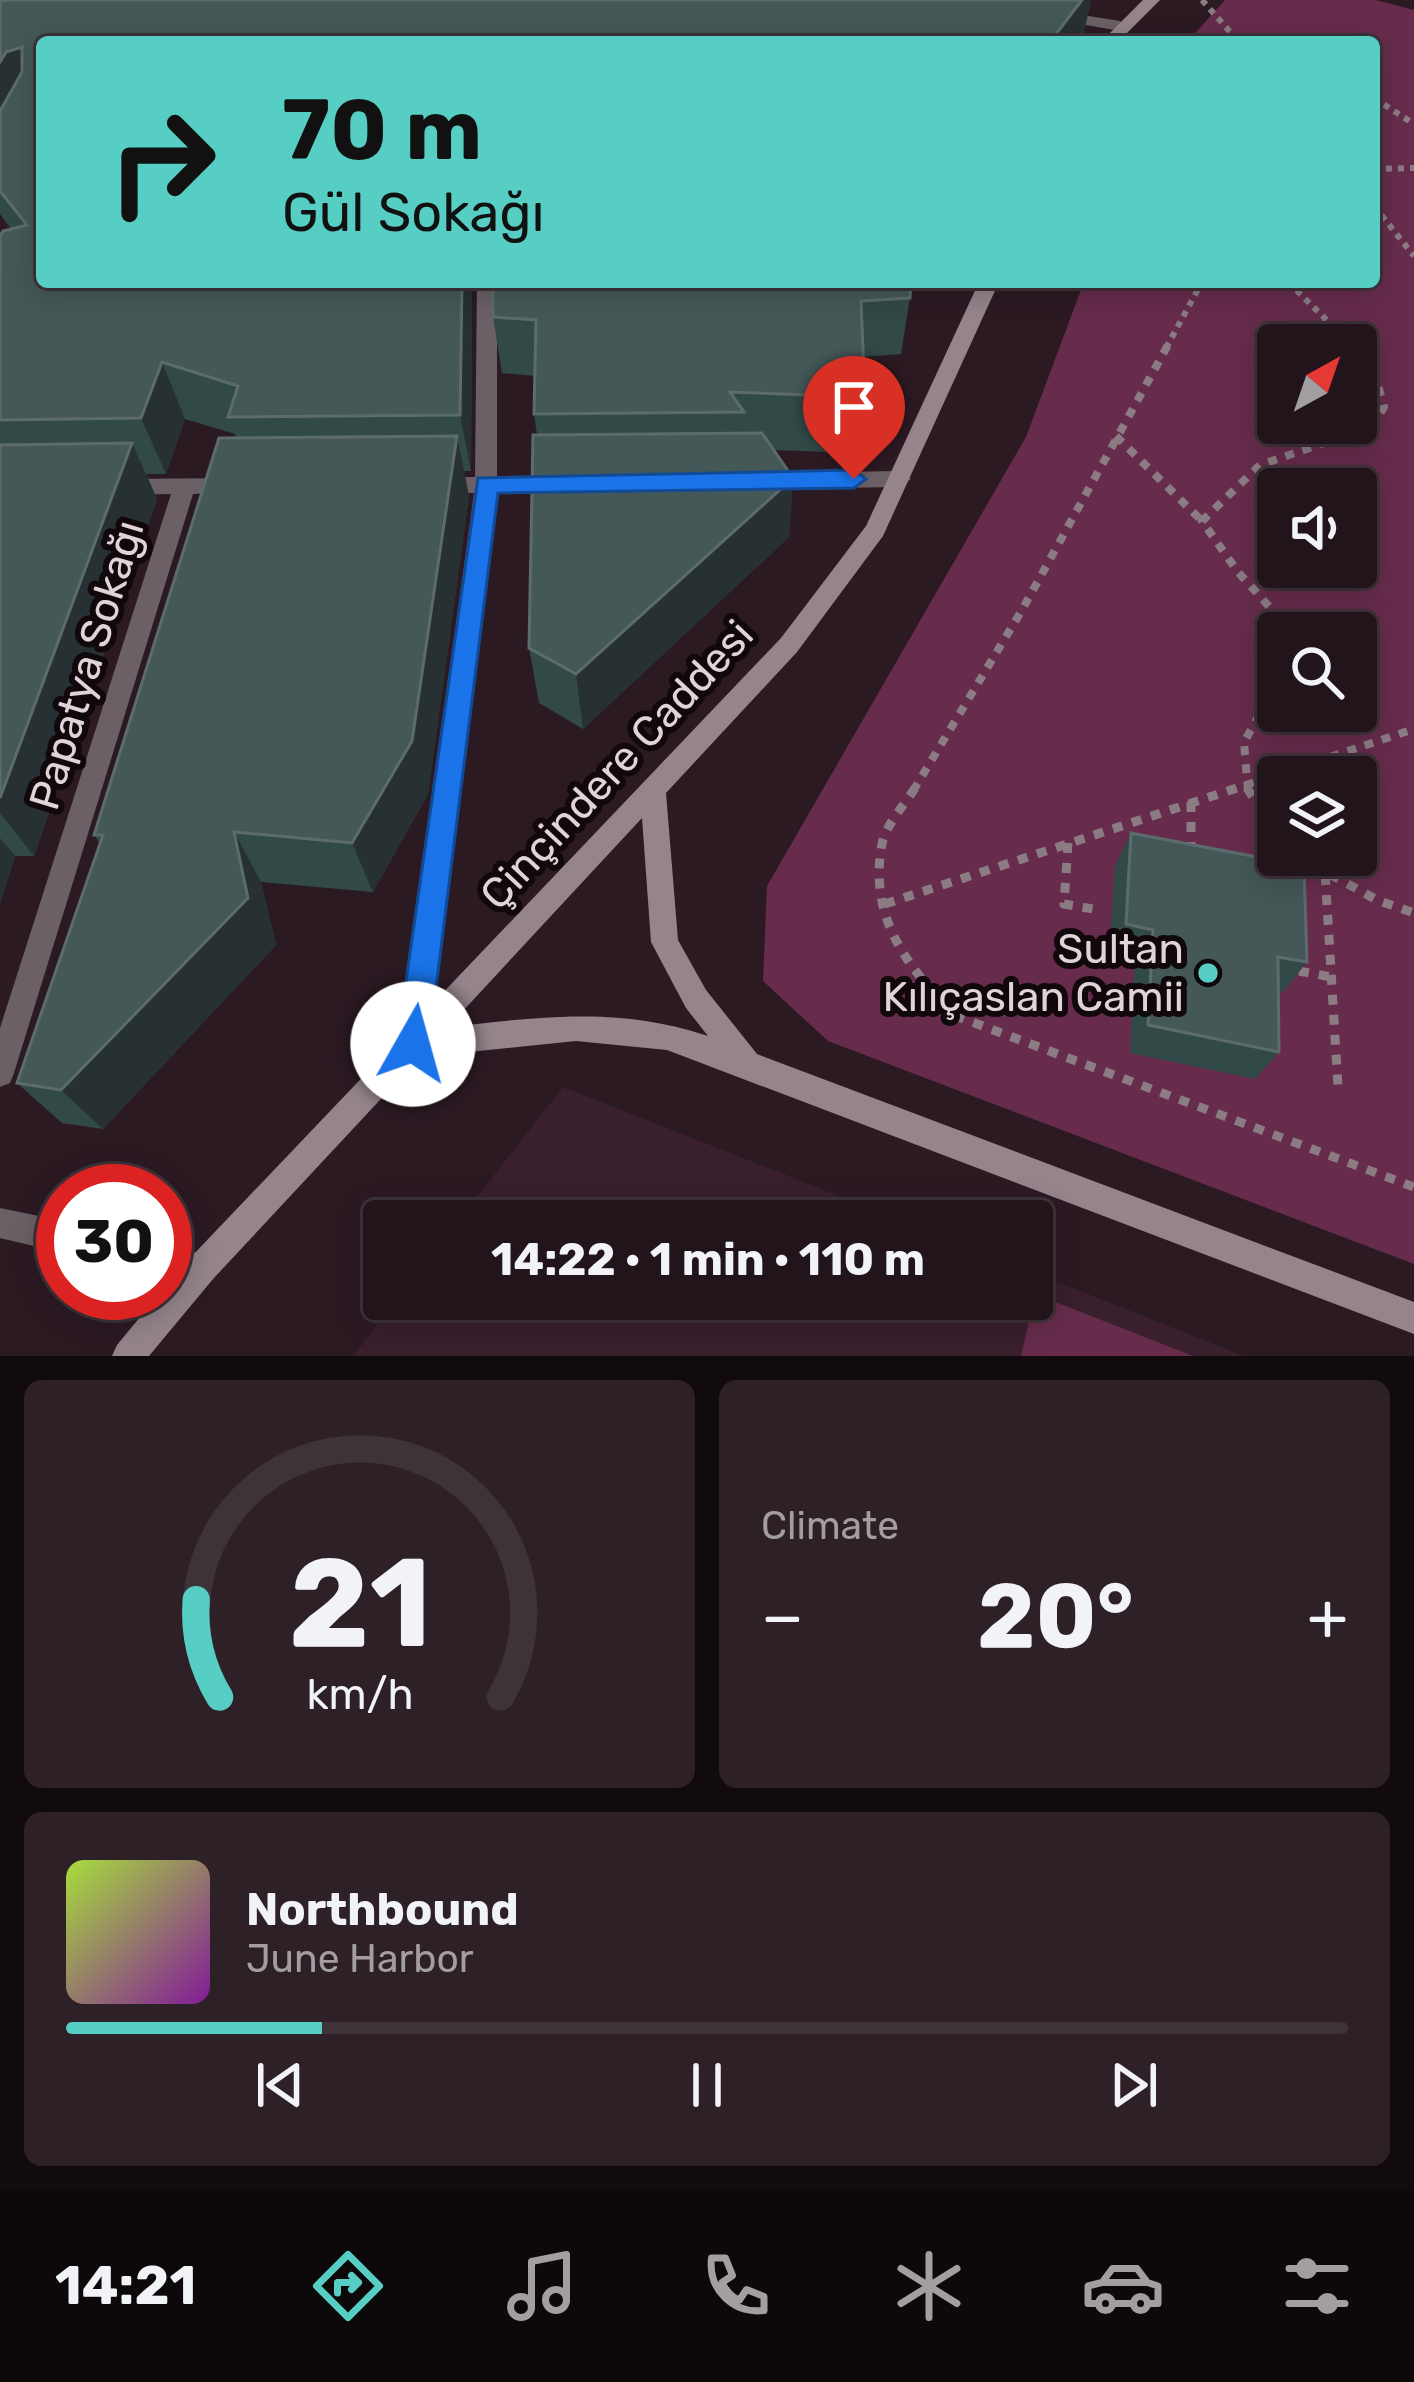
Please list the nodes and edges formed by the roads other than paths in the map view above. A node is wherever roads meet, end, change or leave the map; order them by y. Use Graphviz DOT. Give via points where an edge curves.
graph roads {
  1 [pos="1152,0"];
  2 [pos="1041,14"];
  3 [pos="1120,26"];
  4 [pos="1112,36"];
  5 [pos="487,288"];
  6 [pos="986,288"];
  7 [pos="900,478"];
  8 [pos="739,481"];
  9 [pos="578,483"];
  10 [pos="487,484"];
  11 [pos="417,485"];
  12 [pos="184,486"];
  13 [pos="254,486"];
  14 [pos="92,487"];
  15 [pos="653,789"];
  16 [pos="413,1044"];
  17 [pos="747,1064"];
  18 [pos="0,1073"];
  19 [pos="0,1223"];
  20 [pos="36,1231"];
  21 [pos="192,1266"];
  22 [pos="202,1268"];
  23 [pos="1414,1318"];
  24 [pos="128,1356"];
  25 [pos="150,1356"];
  1 -- 3 [label="main road"];
  2 -- 3 [label="street"];
  3 -- 4 [label="main road"];
  5 -- 10 [label="street"];
  6 -- 7 [label="main road, Çinçindere Caddesi"];
  7 -- 8 [label="street"];
  7 -- 15 [label="main road, Çinçindere Caddesi" via="875,530 789,645"];
  9 -- 10 [label="street"];
  10 -- 11 [label="street"];
  10 -- 16 [label="street"];
  12 -- 13 [label="street"];
  12 -- 14 [label="street"];
  12 -- 18 [label="street, Papatya Sokağı"];
  15 -- 16 [label="main road, Çinçindere Caddesi"];
  15 -- 17 [label="main road" via="665,942 696,999"];
  16 -- 17 [label="main road" via="576,1027 667,1036"];
  16 -- 22 [label="main road, Çinçindere Caddesi"];
  17 -- 23 [label="main road"];
  19 -- 20 [label="street"];
  21 -- 22 [label="street"];
  22 -- 24 [label="main road, Çinçindere Caddesi"];
  22 -- 25 [label="main road"];
}
